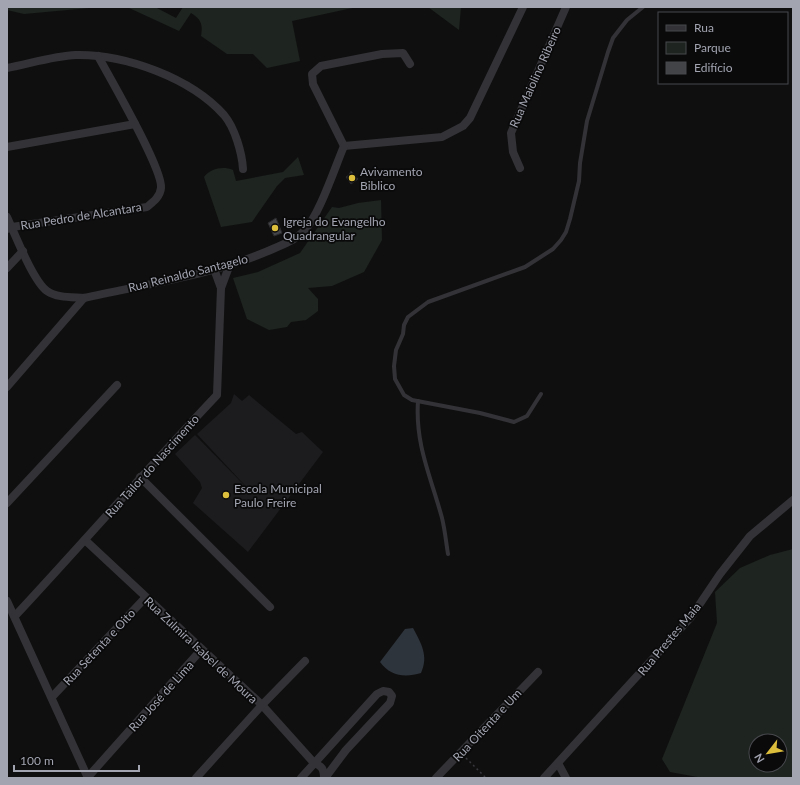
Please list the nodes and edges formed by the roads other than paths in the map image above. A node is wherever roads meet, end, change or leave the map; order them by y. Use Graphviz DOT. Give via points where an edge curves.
graph roads {
  1 [pos="522,7"];
  2 [pos="643,7"];
  3 [pos="565,8"];
  4 [pos="98,56"];
  5 [pos="410,64"];
  6 [pos="7,68"];
  7 [pos="135,124"];
  8 [pos="344,146"];
  9 [pos="7,147"];
  10 [pos="520,168"];
  11 [pos="243,169"];
  12 [pos="7,217"];
  13 [pos="9,228"];
  14 [pos="23,251"];
  15 [pos="230,264"];
  16 [pos="7,268"];
  17 [pos="214,269"];
  18 [pos="221,288"];
  19 [pos="84,298"];
  20 [pos="117,385"];
  21 [pos="7,386"];
  22 [pos="541,394"];
  23 [pos="418,401"];
  24 [pos="140,477"];
  25 [pos="793,500"];
  26 [pos="7,503"];
  27 [pos="85,540"];
  28 [pos="448,554"];
  29 [pos="145,598"];
  30 [pos="7,601"];
  31 [pos="270,607"];
  32 [pos="15,616"];
  33 [pos="201,650"];
  34 [pos="305,661"];
  35 [pos="538,672"];
  36 [pos="52,697"];
  37 [pos="262,705"];
  38 [pos="314,763"];
  39 [pos="558,763"];
  40 [pos="88,778"];
  41 [pos="196,778"];
  42 [pos="302,778"];
  43 [pos="325,778"];
  44 [pos="436,778"];
  45 [pos="544,778"];
  46 [pos="566,778"];
  1 -- 8 [label="street" via="470,118 462,126 442,137"];
  2 -- 23 [label="lane" via="627,20 613,38 608,52 587,120 579,181 570,219 560,240 553,249 524,267 428,302 408,317 396,350 395,379 404,395"];
  3 -- 10 [label="street, Rua Maiolino Ribeiro" via="510,133 513,152"];
  4 -- 6 [label="street" via="74,55"];
  4 -- 7 [label="street, Rua Pedro de Alcantara"];
  4 -- 11 [label="street" via="150,68 205,96 225,117 242,152"];
  5 -- 8 [label="street" via="403,53 382,54 314,70 313,84"];
  7 -- 9 [label="street"];
  7 -- 13 [label="street, Rua Pedro de Alcantara" via="159,176 161,187 159,196 147,207"];
  8 -- 15 [label="street, Rua Reinaldo Santagelo" via="315,215 304,232 289,242 259,255"];
  12 -- 13 [label="street"];
  13 -- 14 [label="street"];
  14 -- 16 [label="street"];
  14 -- 19 [label="street, Rua Reinaldo Santagelo" via="46,290 63,296"];
  15 -- 17 [label="street, Rua Reinaldo Santagelo"];
  15 -- 18 [label="street, Rua Tailor do Nascimento"];
  17 -- 18 [label="street, Rua Tailor do Nascimento"];
  17 -- 19 [label="street, Rua Reinaldo Santagelo"];
  18 -- 24 [label="street, Rua Tailor do Nascimento" via="217,395"];
  19 -- 21 [label="street"];
  20 -- 26 [label="street"];
  22 -- 23 [label="lane" via="527,416 514,422"];
  23 -- 28 [label="lane" via="417,433 443,519"];
  24 -- 27 [label="street, Rua Tailor do Nascimento"];
  24 -- 31 [label="street"];
  25 -- 39 [label="street, Rua Prestes Maia" via="750,536 691,617"];
  27 -- 29 [label="street, Rua Zulmira Isabel de Moura"];
  27 -- 32 [label="street, Rua Tailor do Nascimento"];
  29 -- 33 [label="street, Rua Zulmira Isabel de Moura"];
  29 -- 36 [label="street, Rua Setenta e Oito"];
  30 -- 32 [label="street"];
  32 -- 36 [label="street"];
  33 -- 37 [label="street, Rua Zulmira Isabel de Moura"];
  33 -- 40 [label="street, Rua José de Lima"];
  34 -- 37 [label="street"];
  35 -- 44 [label="street, Rua Oitenta e Um"];
  36 -- 40 [label="street"];
  37 -- 38 [label="street, Rua Zulmira Isabel de Moura"];
  37 -- 41 [label="street"];
  38 -- 42 [label="street"];
  38 -- 43 [label="street, Rua Zulmira Isabel de Moura" via="324,770"];
  38 -- 43 [label="street" via="378,694 383,690 389,692 392,696 390,703 346,750"];
  39 -- 45 [label="street, Rua Prestes Maia"];
  39 -- 46 [label="street"];
}
